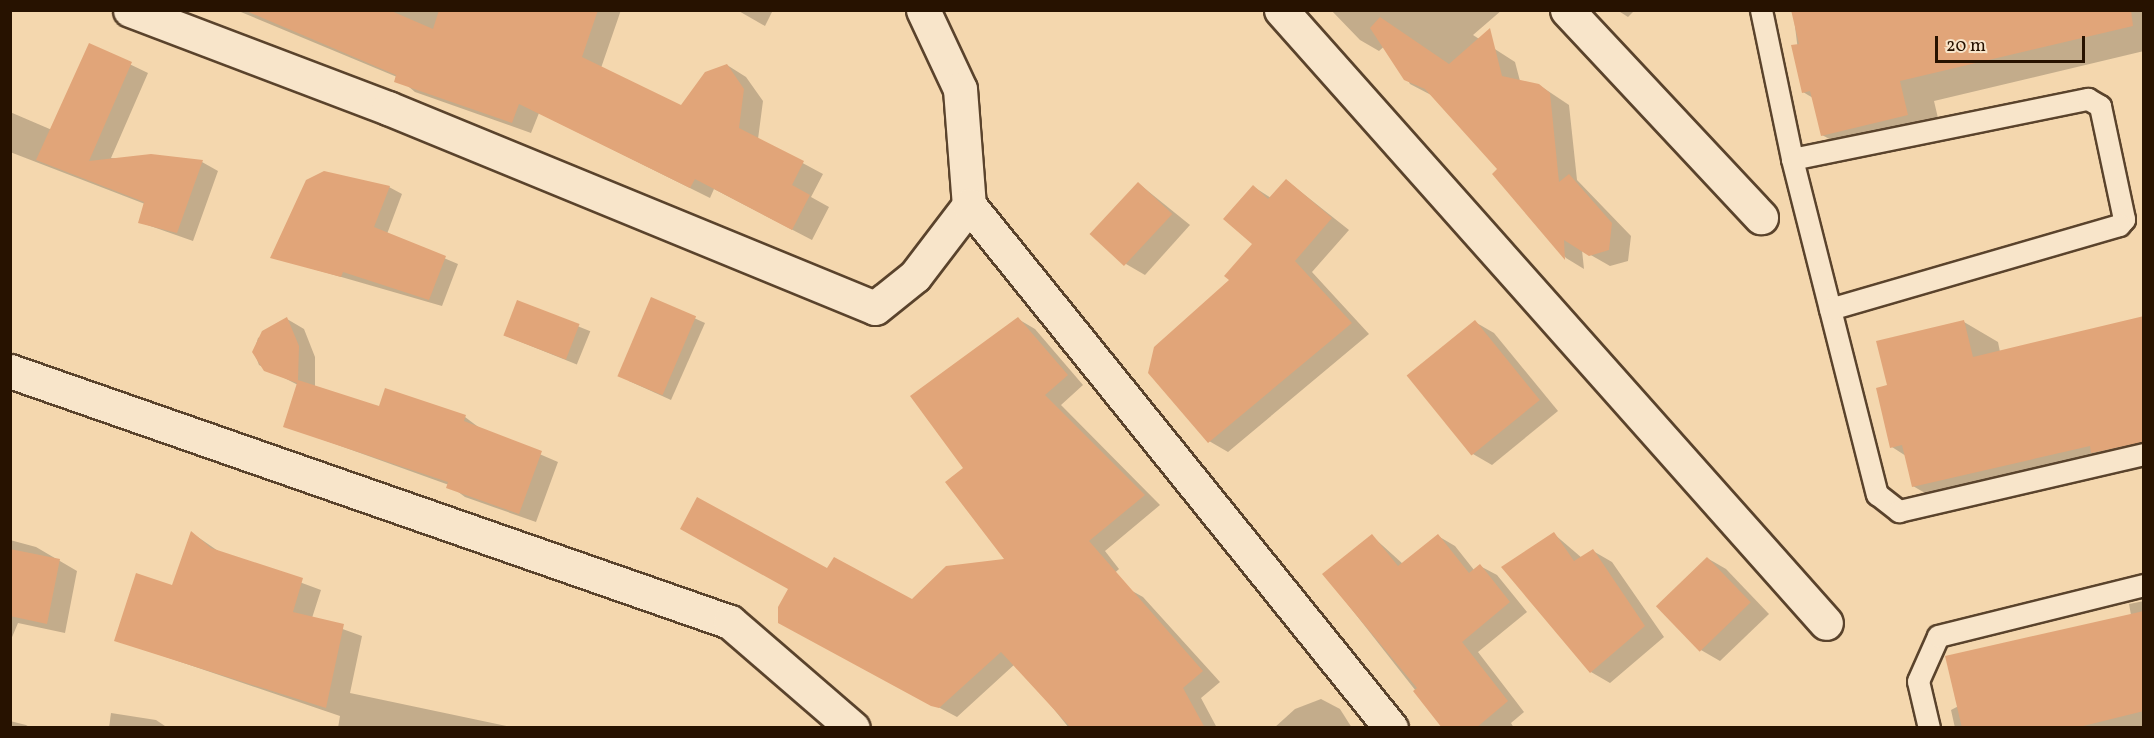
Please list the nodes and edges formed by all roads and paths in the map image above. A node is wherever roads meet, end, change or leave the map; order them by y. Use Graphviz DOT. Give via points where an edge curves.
graph roads {
  1 [pos="130,10"];
  2 [pos="923,10"];
  3 [pos="1281,10"];
  4 [pos="1567,10"];
  5 [pos="1761,10"];
  6 [pos="1792,159"];
  7 [pos="969,205"];
  8 [pos="1761,217"];
  9 [pos="1830,309"];
  10 [pos="10,371"];
  11 [pos="2144,454"];
  12 [pos="2144,585"];
  13 [pos="1826,623"];
  14 [pos="853,728"];
  15 [pos="1391,728"];
  16 [pos="1929,728"];
  1 -- 7 [label="street" via="388,108 875,308 915,276"];
  2 -- 7 [label="street" via="960,89"];
  3 -- 13 [label="street"];
  4 -- 8 [label="street"];
  5 -- 6 [label="lane"];
  6 -- 9 [label="lane"];
  6 -- 9 [label="lane" via="2088,99 2100,106 2124,219 2120,225"];
  7 -- 15 [label="street"];
  9 -- 11 [label="lane" via="1877,494 1899,511"];
  10 -- 14 [label="street" via="730,622"];
  12 -- 16 [label="lane" via="1938,636 1918,681"];
}
